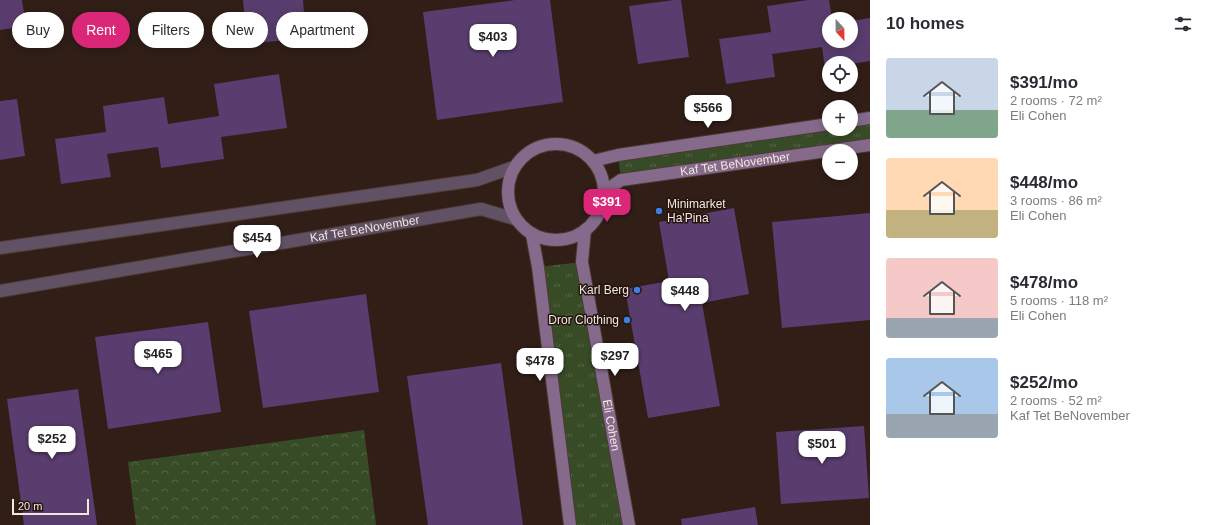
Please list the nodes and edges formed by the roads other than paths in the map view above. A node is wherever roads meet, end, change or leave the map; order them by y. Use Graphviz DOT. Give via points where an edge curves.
graph roads {
  1 [pos="870,118"];
  2 [pos="858,120"];
  3 [pos="822,125"];
  4 [pos="870,145"];
  5 [pos="593,161"];
  6 [pos="514,167"];
  7 [pos="604,192"];
  8 [pos="515,219"];
  9 [pos="585,230"];
  10 [pos="532,235"];
  11 [pos="0,248"];
  12 [pos="0,291"];
  13 [pos="570,525"];
  14 [pos="629,525"];
  1 -- 2 [label="street"];
  3 -- 5 [label="street" via="618,155"];
  4 -- 7 [label="street, Kaf Tet BeNovember" via="621,180"];
  5 -- 6 [label="street" via="580,150 554,144 537,147 528,152"];
  5 -- 7 [label="street" via="601,175"];
  6 -- 8 [label="street" via="507,186 508,203"];
  6 -- 11 [label="street" via="477,180"];
  7 -- 9 [label="street" via="596,218"];
  8 -- 10 [label="street"];
  8 -- 12 [label="street, Kaf Tet BeNovember" via="481,209"];
  9 -- 10 [label="street" via="568,239 548,240"];
  9 -- 14 [label="street, Eli Cohen" via="582,262"];
  10 -- 13 [label="street"];
}
